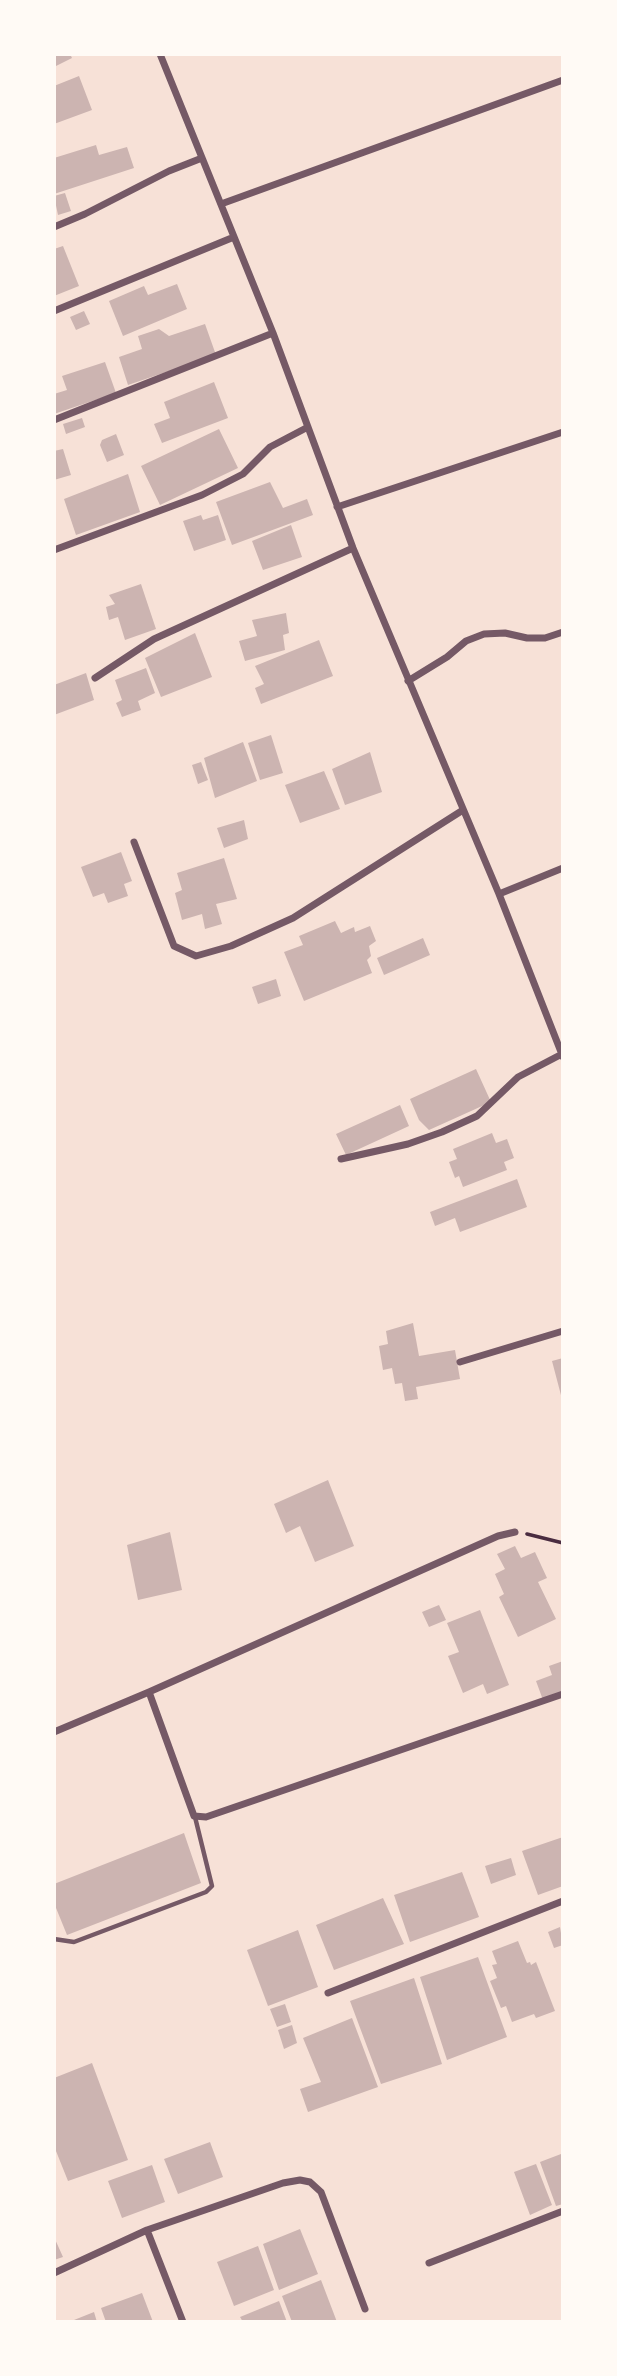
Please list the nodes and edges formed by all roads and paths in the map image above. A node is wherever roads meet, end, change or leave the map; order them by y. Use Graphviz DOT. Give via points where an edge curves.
graph roads {
  1 [pos="160,54"];
  2 [pos="563,80"];
  3 [pos="202,158"];
  4 [pos="221,204"];
  5 [pos="54,227"];
  6 [pos="234,237"];
  7 [pos="54,311"];
  8 [pos="270,334"];
  9 [pos="54,420"];
  10 [pos="308,427"];
  11 [pos="563,432"];
  12 [pos="337,508"];
  13 [pos="353,548"];
  14 [pos="54,550"];
  15 [pos="563,632"];
  16 [pos="95,678"];
  17 [pos="408,681"];
  18 [pos="463,810"];
  19 [pos="134,842"];
  20 [pos="563,868"];
  21 [pos="499,894"];
  22 [pos="562,1056"];
  23 [pos="341,1159"];
  24 [pos="563,1331"];
  25 [pos="460,1362"];
  26 [pos="515,1532"];
  27 [pos="563,1543"];
  28 [pos="149,1692"];
  29 [pos="563,1693"];
  30 [pos="54,1732"];
  31 [pos="194,1816"];
  32 [pos="563,1901"];
  33 [pos="54,1939"];
  34 [pos="328,1993"];
  35 [pos="563,2211"];
  36 [pos="147,2230"];
  37 [pos="429,2263"];
  38 [pos="54,2273"];
  39 [pos="365,2309"];
  40 [pos="183,2322"];
  1 -- 3 [label="street"];
  2 -- 4 [label="street"];
  3 -- 4 [label="street"];
  3 -- 5 [label="street"];
  4 -- 6 [label="street"];
  6 -- 7 [label="street"];
  6 -- 8 [label="street"];
  8 -- 9 [label="street"];
  8 -- 10 [label="street"];
  10 -- 12 [label="street"];
  10 -- 14 [label="street" via="270,446 243,474 202,495"];
  11 -- 12 [label="street"];
  12 -- 13 [label="street"];
  13 -- 16 [label="street" via="154,639"];
  13 -- 17 [label="street"];
  15 -- 17 [label="street" via="545,638 484,634 466,641"];
  17 -- 18 [label="street"];
  18 -- 19 [label="street" via="293,918 196,956 174,946"];
  18 -- 21 [label="street"];
  20 -- 21 [label="street"];
  21 -- 22 [label="street"];
  22 -- 23 [label="street" via="518,1077 477,1116 408,1144"];
  24 -- 25 [label="street"];
  26 -- 27 [label="path"];
  26 -- 28 [label="street"];
  28 -- 30 [label="street"];
  28 -- 31 [label="street"];
  29 -- 31 [label="street" via="226,1811"];
  31 -- 33 [label="lane" via="212,1886 206,1892 74,1942"];
  32 -- 34 [label="street"];
  35 -- 37 [label="street"];
  36 -- 38 [label="street"];
  36 -- 39 [label="street" via="283,2183 310,2182 321,2192"];
  36 -- 40 [label="street"];
}
